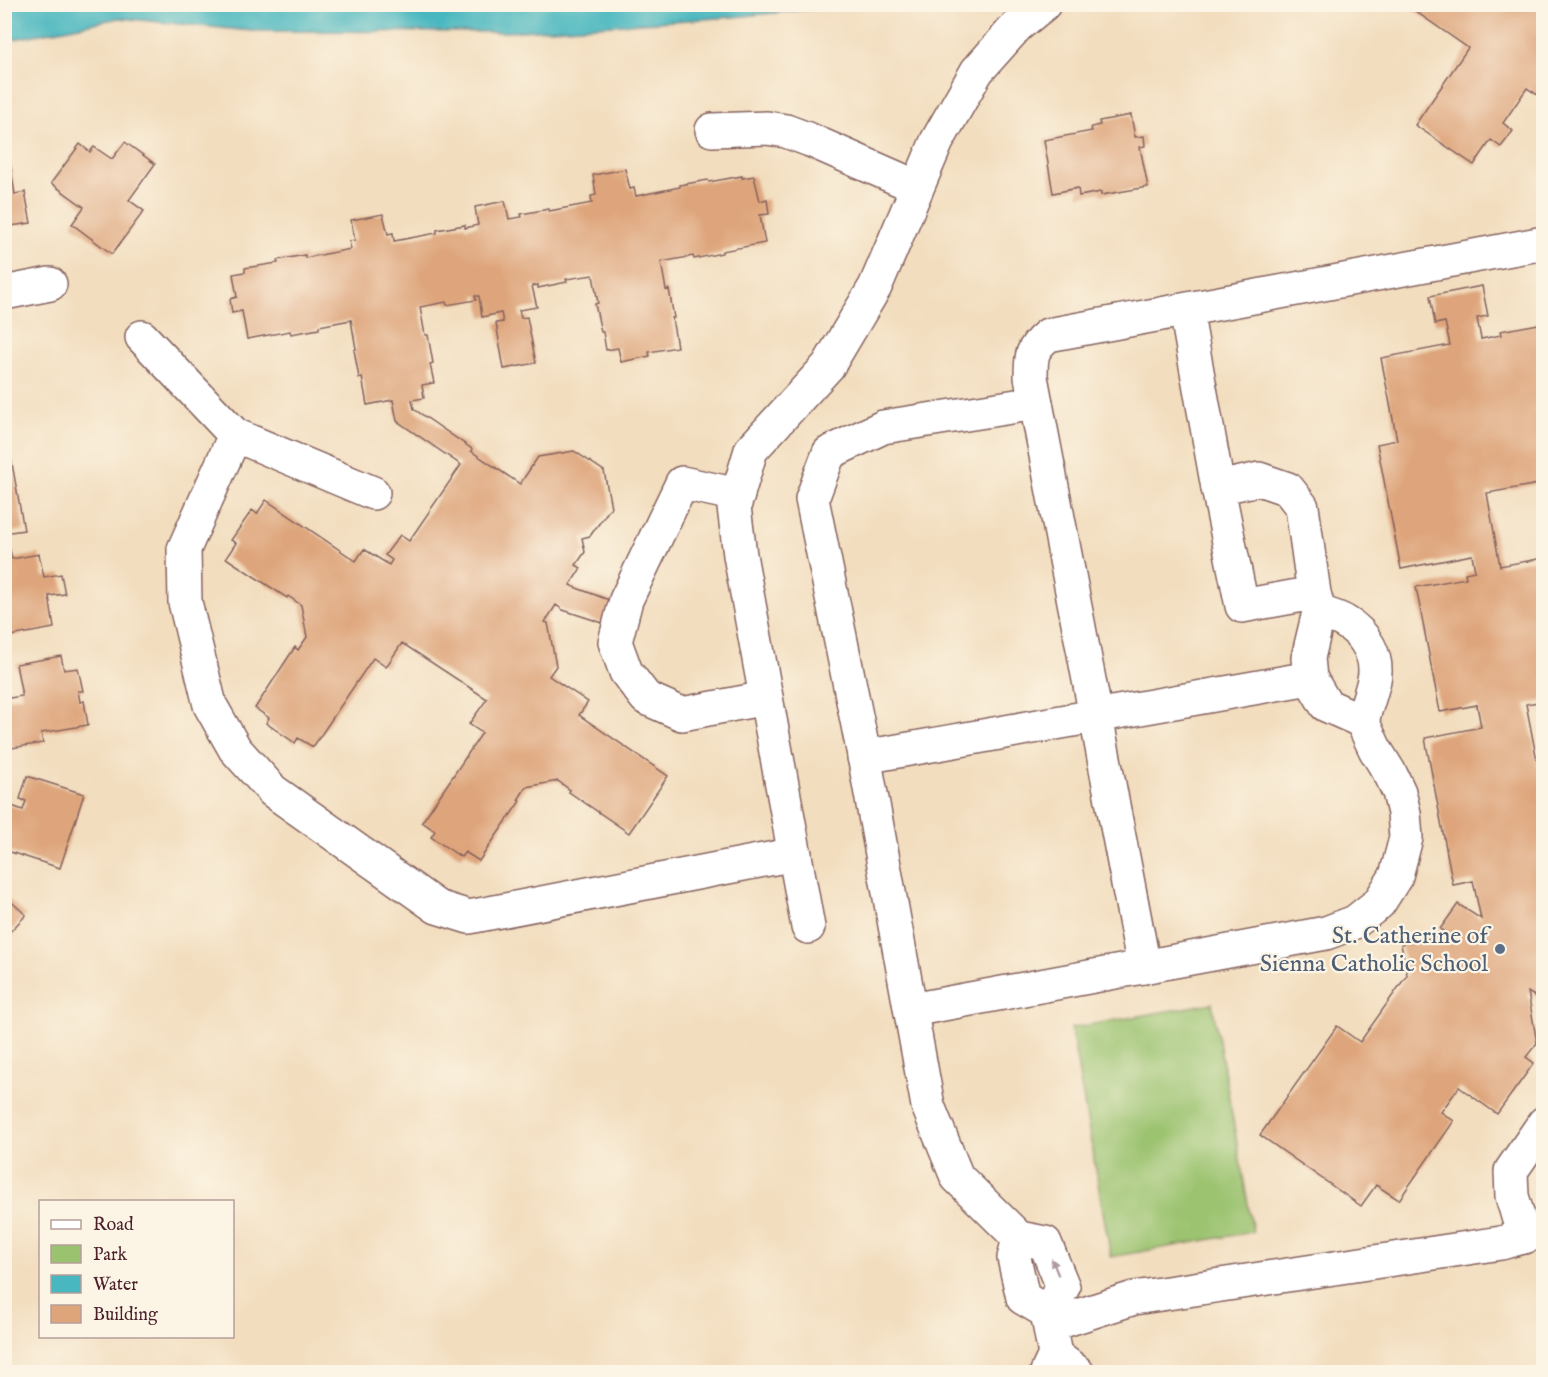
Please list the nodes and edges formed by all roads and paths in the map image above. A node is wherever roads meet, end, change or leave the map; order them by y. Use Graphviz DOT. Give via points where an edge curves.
graph roads {
  1 [pos="1044,4"];
  2 [pos="712,130"];
  3 [pos="917,187"];
  4 [pos="1544,243"];
  5 [pos="50,284"];
  6 [pos="4,293"];
  7 [pos="1186,310"];
  8 [pos="142,337"];
  9 [pos="1036,403"];
  10 [pos="235,435"];
  11 [pos="1218,488"];
  12 [pos="373,493"];
  13 [pos="738,495"];
  14 [pos="1316,603"];
  15 [pos="1310,678"];
  16 [pos="766,698"];
  17 [pos="1097,716"];
  18 [pos="1362,720"];
  19 [pos="864,757"];
  20 [pos="795,854"];
  21 [pos="808,927"];
  22 [pos="1144,967"];
  23 [pos="911,1010"];
  24 [pos="1544,1123"];
  25 [pos="1534,1234"];
  26 [pos="1055,1348"];
  1 -- 3 [label="street" via="1017,26 977,71 937,141"];
  2 -- 3 [label="street" via="786,131"];
  3 -- 13 [label="street" via="875,287 828,366 751,450"];
  4 -- 7 [label="street"];
  5 -- 6 [label="street"];
  7 -- 9 [label="street" via="1048,335 1037,345 1031,359"];
  7 -- 11 [label="street"];
  8 -- 10 [label="street"];
  9 -- 17 [label="street"];
  9 -- 19 [label="street" via="883,427 829,453 812,499"];
  10 -- 12 [label="street"];
  10 -- 20 [label="street" via="184,549 185,602 210,705 235,749 273,790 437,907 469,917"];
  11 -- 14 [label="street" via="1259,479 1288,489 1302,507"];
  11 -- 14 [label="street" via="1242,606"];
  13 -- 16 [label="street" via="734,507 740,555"];
  13 -- 16 [label="street" via="682,483 626,600 615,642 626,672 646,698 682,714"];
  14 -- 15 [label="street" via="1308,658"];
  14 -- 18 [label="street" via="1359,632 1374,658 1375,678"];
  15 -- 17 [label="street"];
  15 -- 18 [label="street" via="1326,705"];
  16 -- 20 [label="street"];
  17 -- 19 [label="street"];
  17 -- 22 [label="street"];
  18 -- 22 [label="street" via="1399,792 1404,813 1406,838 1396,876 1379,903 1355,922 1326,933"];
  19 -- 23 [label="street"];
  20 -- 21 [label="street"];
  22 -- 23 [label="street"];
  23 -- 26 [label="street" via="928,1106 957,1176 1019,1238 1014,1258 1023,1298"];
  24 -- 25 [label="street" via="1511,1171 1512,1196"];
  25 -- 26 [label="street" via="1501,1243 1134,1298"];
}
